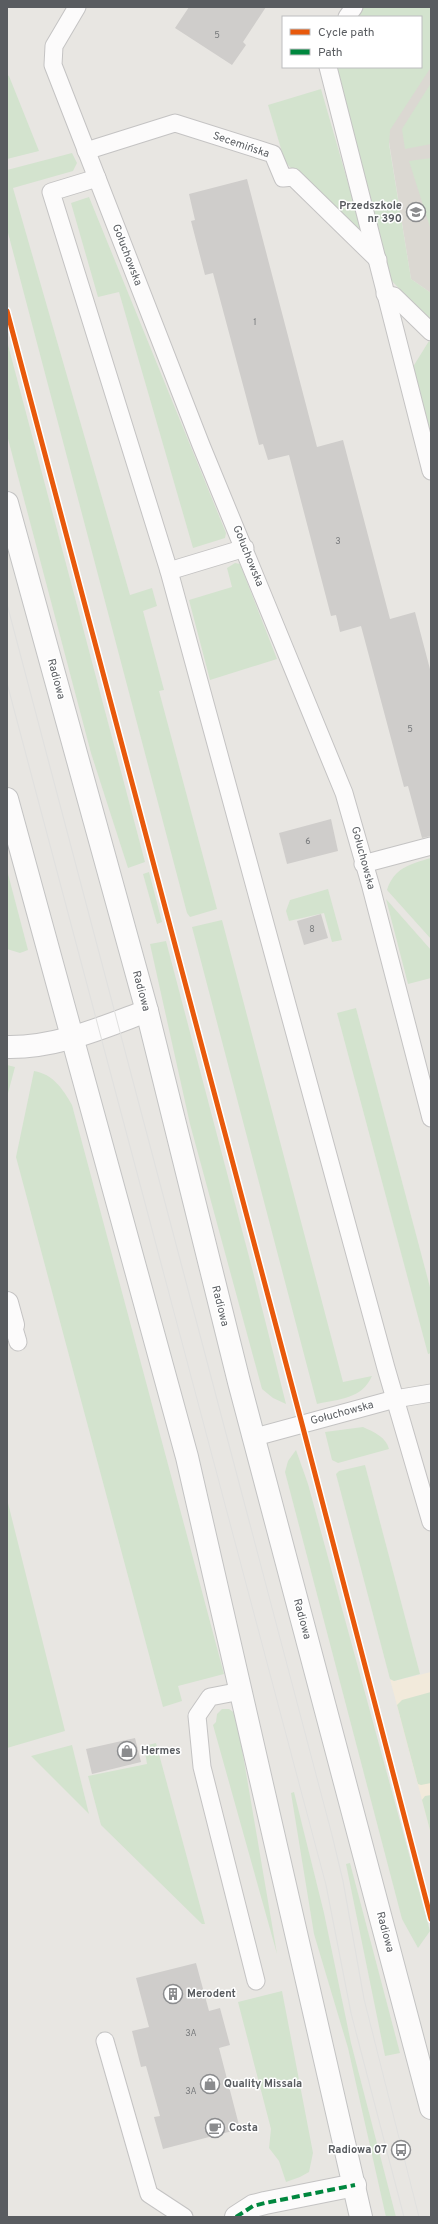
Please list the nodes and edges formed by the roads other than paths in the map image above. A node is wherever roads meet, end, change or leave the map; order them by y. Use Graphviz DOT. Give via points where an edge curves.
graph roads {
  1 [pos="77,7"];
  2 [pos="354,7"];
  3 [pos="348,16"];
  4 [pos="328,68"];
  5 [pos="86,151"];
  6 [pos="97,178"];
  7 [pos="378,260"];
  8 [pos="385,294"];
  9 [pos="431,332"];
  10 [pos="431,470"];
  11 [pos="7,503"];
  12 [pos="245,548"];
  13 [pos="169,570"];
  14 [pos="7,799"];
  15 [pos="431,846"];
  16 [pos="363,864"];
  17 [pos="147,1011"];
  18 [pos="72,1038"];
  19 [pos="7,1047"];
  20 [pos="431,1118"];
  21 [pos="7,1303"];
  22 [pos="13,1331"];
  23 [pos="431,1393"];
  24 [pos="395,1399"];
  25 [pos="255,1437"];
  26 [pos="431,1522"];
  27 [pos="241,1691"];
  28 [pos="256,1981"];
  29 [pos="105,2041"];
  30 [pos="431,2108"];
  31 [pos="355,2185"];
  32 [pos="184,2217"];
  33 [pos="236,2217"];
  34 [pos="361,2217"];
  1 -- 5 [label="lane, Gołuchowska" via="54,46 53,65"];
  2 -- 3 [label="lane"];
  4 -- 7 [label="lane"];
  5 -- 6 [label="lane, Gołuchowska"];
  5 -- 7 [label="lane, Secemińska" via="175,123 272,154 283,178 293,177"];
  6 -- 12 [label="lane, Gołuchowska" via="201,445"];
  6 -- 13 [label="lane" via="51,192"];
  7 -- 8 [label="lane"];
  8 -- 9 [label="lane" via="394,296"];
  8 -- 10 [label="lane"];
  11 -- 17 [label="street, Radiowa"];
  12 -- 13 [label="lane"];
  12 -- 16 [label="lane, Gołuchowska" via="344,793"];
  13 -- 24 [label="lane"];
  14 -- 18 [label="street"];
  15 -- 16 [label="lane"];
  16 -- 20 [label="lane, Gołuchowska"];
  17 -- 18 [label="street"];
  17 -- 25 [label="street, Radiowa"];
  18 -- 19 [label="street" via="37,1046"];
  18 -- 27 [label="street" via="187,1457"];
  21 -- 22 [label="street"];
  23 -- 24 [label="lane, Gołuchowska"];
  24 -- 25 [label="lane, Gołuchowska"];
  24 -- 26 [label="lane"];
  25 -- 30 [label="street, Radiowa"];
  27 -- 28 [label="lane" via="210,1697 197,1716 202,1767"];
  27 -- 31 [label="street"];
  29 -- 32 [label="lane" via="149,2194"];
  31 -- 33 [label="street" via="253,2206"];
  31 -- 34 [label="street"];
}
